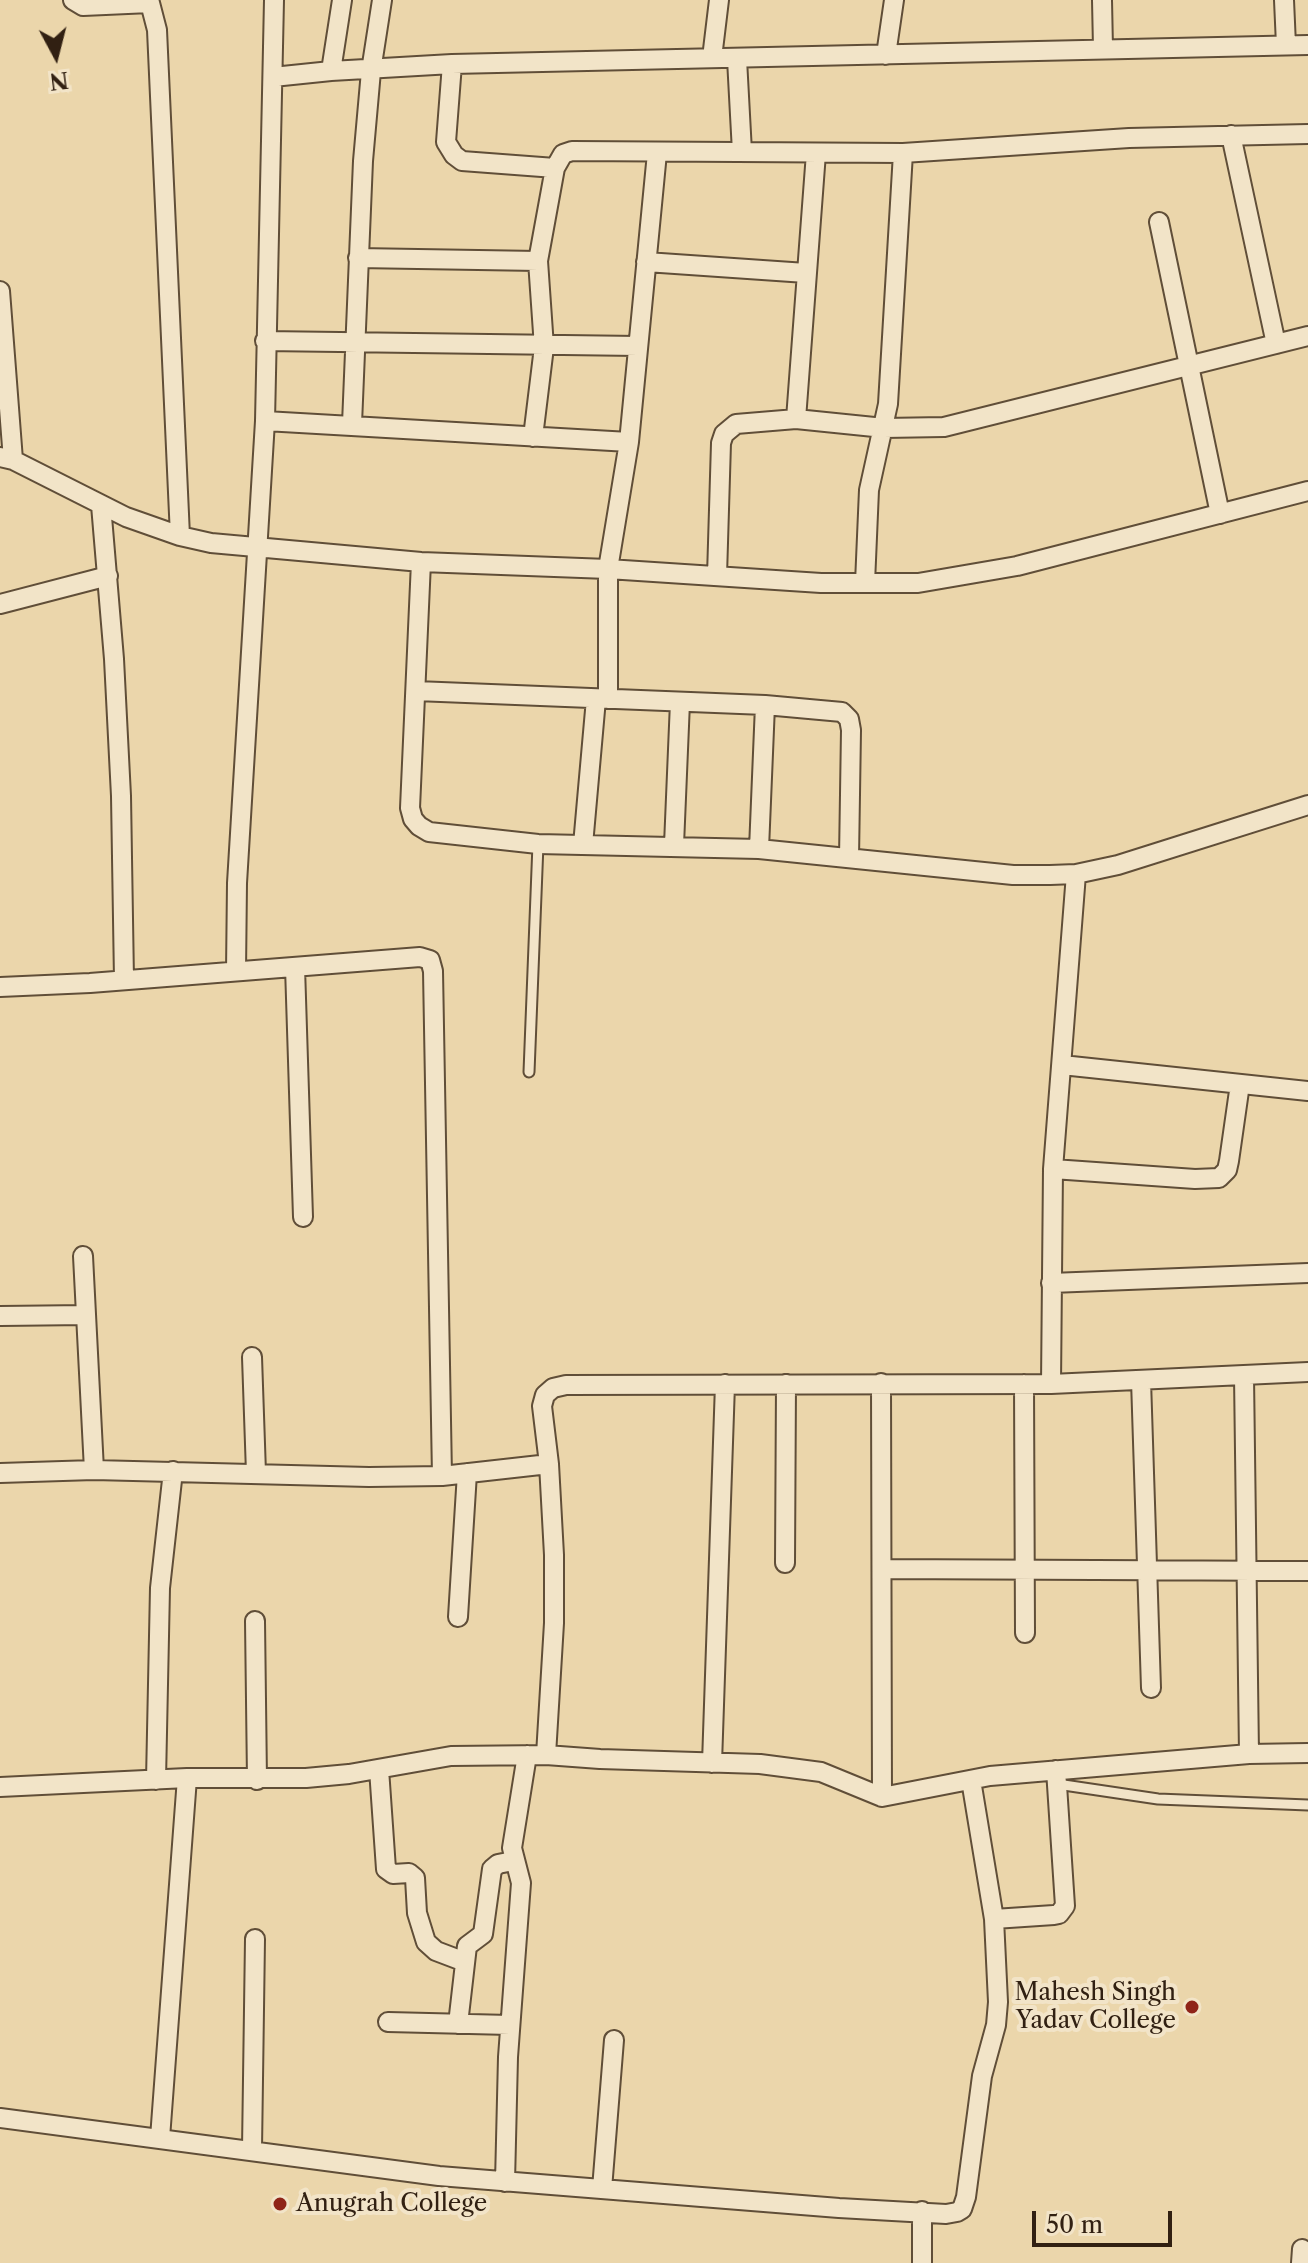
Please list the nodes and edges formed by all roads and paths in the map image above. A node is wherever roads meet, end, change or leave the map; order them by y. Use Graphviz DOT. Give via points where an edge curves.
graph roads {
  1 [pos="73,0"];
  2 [pos="274,0"];
  3 [pos="342,0"];
  4 [pos="382,0"];
  5 [pos="719,0"];
  6 [pos="894,0"];
  7 [pos="1102,0"];
  8 [pos="1284,0"];
  9 [pos="149,1"];
  10 [pos="1298,45"];
  11 [pos="1103,48"];
  12 [pos="886,55"];
  13 [pos="712,58"];
  14 [pos="737,59"];
  15 [pos="452,64"];
  16 [pos="1308,64"];
  17 [pos="331,71"];
  18 [pos="371,71"];
  19 [pos="273,77"];
  20 [pos="1308,134"];
  21 [pos="1231,135"];
  22 [pos="742,152"];
  23 [pos="657,153"];
  24 [pos="816,153"];
  25 [pos="903,153"];
  26 [pos="555,168"];
  27 [pos="1159,222"];
  28 [pos="358,258"];
  29 [pos="538,261"];
  30 [pos="646,262"];
  31 [pos="806,273"];
  32 [pos="0,291"];
  33 [pos="1308,336"];
  34 [pos="265,341"];
  35 [pos="354,343"];
  36 [pos="1276,344"];
  37 [pos="638,346"];
  38 [pos="544,347"];
  39 [pos="1190,366"];
  40 [pos="796,419"];
  41 [pos="265,421"];
  42 [pos="352,424"];
  43 [pos="884,428"];
  44 [pos="533,437"];
  45 [pos="629,442"];
  46 [pos="7,458"];
  47 [pos="1308,491"];
  48 [pos="101,505"];
  49 [pos="1220,514"];
  50 [pos="180,536"];
  51 [pos="258,549"];
  52 [pos="421,562"];
  53 [pos="608,569"];
  54 [pos="108,576"];
  55 [pos="717,576"];
  56 [pos="865,583"];
  57 [pos="0,604"];
  58 [pos="416,691"];
  59 [pos="602,699"];
  60 [pos="680,702"];
  61 [pos="765,705"];
  62 [pos="1308,805"];
  63 [pos="538,844"];
  64 [pos="583,845"];
  65 [pos="674,845"];
  66 [pos="759,849"];
  67 [pos="849,858"];
  68 [pos="1076,874"];
  69 [pos="295,967"];
  70 [pos="236,971"];
  71 [pos="124,980"];
  72 [pos="0,987"];
  73 [pos="1062,1065"];
  74 [pos="529,1072"];
  75 [pos="1240,1084"];
  76 [pos="1308,1091"];
  77 [pos="1053,1169"];
  78 [pos="303,1217"];
  79 [pos="83,1256"];
  80 [pos="1308,1273"];
  81 [pos="1051,1283"];
  82 [pos="86,1315"];
  83 [pos="0,1316"];
  84 [pos="252,1357"];
  85 [pos="1308,1372"];
  86 [pos="1244,1376"];
  87 [pos="1141,1380"];
  88 [pos="881,1383"];
  89 [pos="725,1384"];
  90 [pos="786,1384"];
  91 [pos="1024,1384"];
  92 [pos="1051,1384"];
  93 [pos="549,1464"];
  94 [pos="94,1470"];
  95 [pos="173,1471"];
  96 [pos="0,1473"];
  97 [pos="256,1473"];
  98 [pos="467,1473"];
  99 [pos="442,1476"];
  100 [pos="785,1563"];
  101 [pos="882,1569"];
  102 [pos="1147,1569"];
  103 [pos="1247,1570"];
  104 [pos="1025,1571"];
  105 [pos="1308,1571"];
  106 [pos="458,1617"];
  107 [pos="255,1621"];
  108 [pos="1025,1633"];
  109 [pos="1151,1688"];
  110 [pos="1308,1753"];
  111 [pos="1249,1754"];
  112 [pos="527,1755"];
  113 [pos="546,1755"];
  114 [pos="712,1763"];
  115 [pos="379,1769"];
  116 [pos="1056,1777"];
  117 [pos="187,1778"];
  118 [pos="156,1780"];
  119 [pos="257,1780"];
  120 [pos="971,1780"];
  121 [pos="0,1787"];
  122 [pos="882,1797"];
  123 [pos="1308,1805"];
  124 [pos="513,1861"];
  125 [pos="994,1919"];
  126 [pos="255,1939"];
  127 [pos="465,1962"];
  128 [pos="388,2022"];
  129 [pos="458,2024"];
  130 [pos="510,2025"];
  131 [pos="614,2040"];
  132 [pos="0,2118"];
  133 [pos="160,2138"];
  134 [pos="252,2149"];
  135 [pos="505,2182"];
  136 [pos="602,2189"];
  137 [pos="922,2211"];
  138 [pos="922,2263"];
  1 -- 9 [label="street" via="83,6"];
  2 -- 19 [label="street"];
  3 -- 17 [label="street"];
  4 -- 18 [label="street"];
  5 -- 13 [label="street"];
  6 -- 12 [label="street"];
  7 -- 11 [label="street"];
  8 -- 10 [label="street"];
  9 -- 50 [label="street" via="159,53"];
  10 -- 11 [label="street"];
  10 -- 16 [label="street"];
  11 -- 12 [label="street"];
  12 -- 14 [label="street"];
  13 -- 14 [label="street"];
  13 -- 15 [label="street"];
  14 -- 22 [label="street"];
  15 -- 18 [label="street"];
  15 -- 26 [label="street" via="446,142 454,155 471,163"];
  17 -- 18 [label="street"];
  17 -- 19 [label="street"];
  18 -- 28 [label="street"];
  19 -- 34 [label="street"];
  20 -- 21 [label="street"];
  21 -- 25 [label="street"];
  21 -- 36 [label="street"];
  22 -- 23 [label="street"];
  22 -- 24 [label="street"];
  23 -- 26 [label="street" via="572,151 563,154"];
  23 -- 30 [label="street"];
  24 -- 25 [label="street"];
  24 -- 31 [label="street"];
  25 -- 43 [label="street"];
  26 -- 29 [label="street"];
  27 -- 39 [label="street"];
  28 -- 29 [label="street"];
  28 -- 35 [label="street"];
  29 -- 38 [label="street"];
  30 -- 31 [label="street"];
  30 -- 37 [label="street"];
  31 -- 40 [label="street"];
  32 -- 46 [label="street"];
  33 -- 36 [label="street"];
  34 -- 35 [label="street"];
  34 -- 41 [label="street"];
  35 -- 38 [label="street"];
  35 -- 42 [label="street"];
  36 -- 39 [label="street"];
  37 -- 38 [label="street"];
  37 -- 45 [label="street"];
  38 -- 44 [label="street"];
  39 -- 43 [label="street" via="944,427"];
  39 -- 49 [label="street"];
  40 -- 43 [label="street"];
  40 -- 55 [label="street" via="745,422 724,434"];
  41 -- 42 [label="street"];
  41 -- 51 [label="street"];
  42 -- 44 [label="street"];
  43 -- 56 [label="street" via="869,490"];
  44 -- 45 [label="street"];
  45 -- 53 [label="street"];
  46 -- 48 [label="street"];
  47 -- 49 [label="street"];
  48 -- 50 [label="street"];
  48 -- 54 [label="street"];
  49 -- 56 [label="street" via="1017,566 918,583"];
  50 -- 51 [label="street"];
  51 -- 52 [label="street"];
  51 -- 70 [label="street"];
  52 -- 53 [label="street"];
  52 -- 58 [label="street"];
  53 -- 55 [label="street"];
  53 -- 59 [label="street"];
  54 -- 57 [label="street"];
  54 -- 71 [label="street" via="121,796"];
  55 -- 56 [label="street"];
  58 -- 59 [label="street"];
  58 -- 63 [label="street" via="413,819 429,832"];
  59 -- 60 [label="street"];
  59 -- 64 [label="street"];
  60 -- 61 [label="street"];
  60 -- 65 [label="street"];
  61 -- 66 [label="street"];
  61 -- 67 [label="street" via="835,710 849,719"];
  62 -- 68 [label="street"];
  63 -- 64 [label="street"];
  63 -- 74 [label="lane"];
  64 -- 65 [label="street"];
  65 -- 66 [label="street"];
  66 -- 67 [label="street"];
  67 -- 68 [label="street" via="1013,875"];
  68 -- 73 [label="street"];
  69 -- 70 [label="street"];
  69 -- 78 [label="street"];
  69 -- 99 [label="street" via="430,960"];
  70 -- 71 [label="street"];
  71 -- 72 [label="street"];
  73 -- 75 [label="street"];
  73 -- 77 [label="street"];
  75 -- 76 [label="street"];
  75 -- 77 [label="street" via="1227,1170 1219,1178"];
  77 -- 81 [label="street"];
  79 -- 82 [label="street"];
  80 -- 81 [label="street"];
  81 -- 92 [label="street"];
  82 -- 83 [label="street"];
  82 -- 94 [label="street"];
  84 -- 97 [label="street"];
  85 -- 86 [label="street"];
  86 -- 87 [label="street"];
  86 -- 103 [label="street"];
  87 -- 92 [label="street"];
  87 -- 102 [label="street"];
  88 -- 90 [label="street"];
  88 -- 91 [label="street"];
  88 -- 101 [label="street"];
  89 -- 90 [label="street"];
  89 -- 93 [label="street" via="553,1388 542,1406"];
  89 -- 114 [label="street"];
  90 -- 100 [label="street"];
  91 -- 92 [label="street"];
  91 -- 104 [label="street"];
  93 -- 98 [label="street"];
  93 -- 113 [label="street" via="554,1623"];
  94 -- 95 [label="street"];
  94 -- 96 [label="street"];
  95 -- 97 [label="street"];
  95 -- 118 [label="street" via="160,1588"];
  97 -- 99 [label="street"];
  98 -- 99 [label="street"];
  98 -- 106 [label="street"];
  101 -- 104 [label="street"];
  101 -- 122 [label="street"];
  102 -- 103 [label="street"];
  102 -- 104 [label="street"];
  102 -- 109 [label="street"];
  103 -- 105 [label="street"];
  103 -- 111 [label="street"];
  104 -- 108 [label="street"];
  107 -- 119 [label="street"];
  110 -- 111 [label="street"];
  111 -- 116 [label="street"];
  112 -- 113 [label="street"];
  112 -- 115 [label="street" via="451,1756"];
  112 -- 124 [label="street"];
  113 -- 114 [label="street"];
  114 -- 122 [label="street" via="821,1772"];
  115 -- 119 [label="street"];
  115 -- 127 [label="street" via="386,1869 415,1878 426,1942"];
  116 -- 120 [label="street"];
  116 -- 123 [label="lane" via="1158,1799"];
  116 -- 125 [label="street" via="1065,1906 1054,1915"];
  117 -- 118 [label="street"];
  117 -- 119 [label="street"];
  117 -- 133 [label="street"];
  118 -- 121 [label="street"];
  120 -- 122 [label="street"];
  120 -- 125 [label="street"];
  124 -- 127 [label="street" via="492,1869 483,1934 467,1946"];
  124 -- 130 [label="street" via="521,1883"];
  125 -- 137 [label="street" via="996,2025 982,2076 965,2203 952,2213"];
  126 -- 134 [label="street"];
  127 -- 129 [label="street"];
  128 -- 129 [label="street"];
  129 -- 130 [label="street"];
  130 -- 135 [label="street"];
  131 -- 136 [label="street"];
  132 -- 133 [label="street"];
  133 -- 134 [label="street"];
  134 -- 135 [label="street" via="377,2170"];
  135 -- 136 [label="street"];
  136 -- 137 [label="street"];
  137 -- 138 [label="street"];
}
